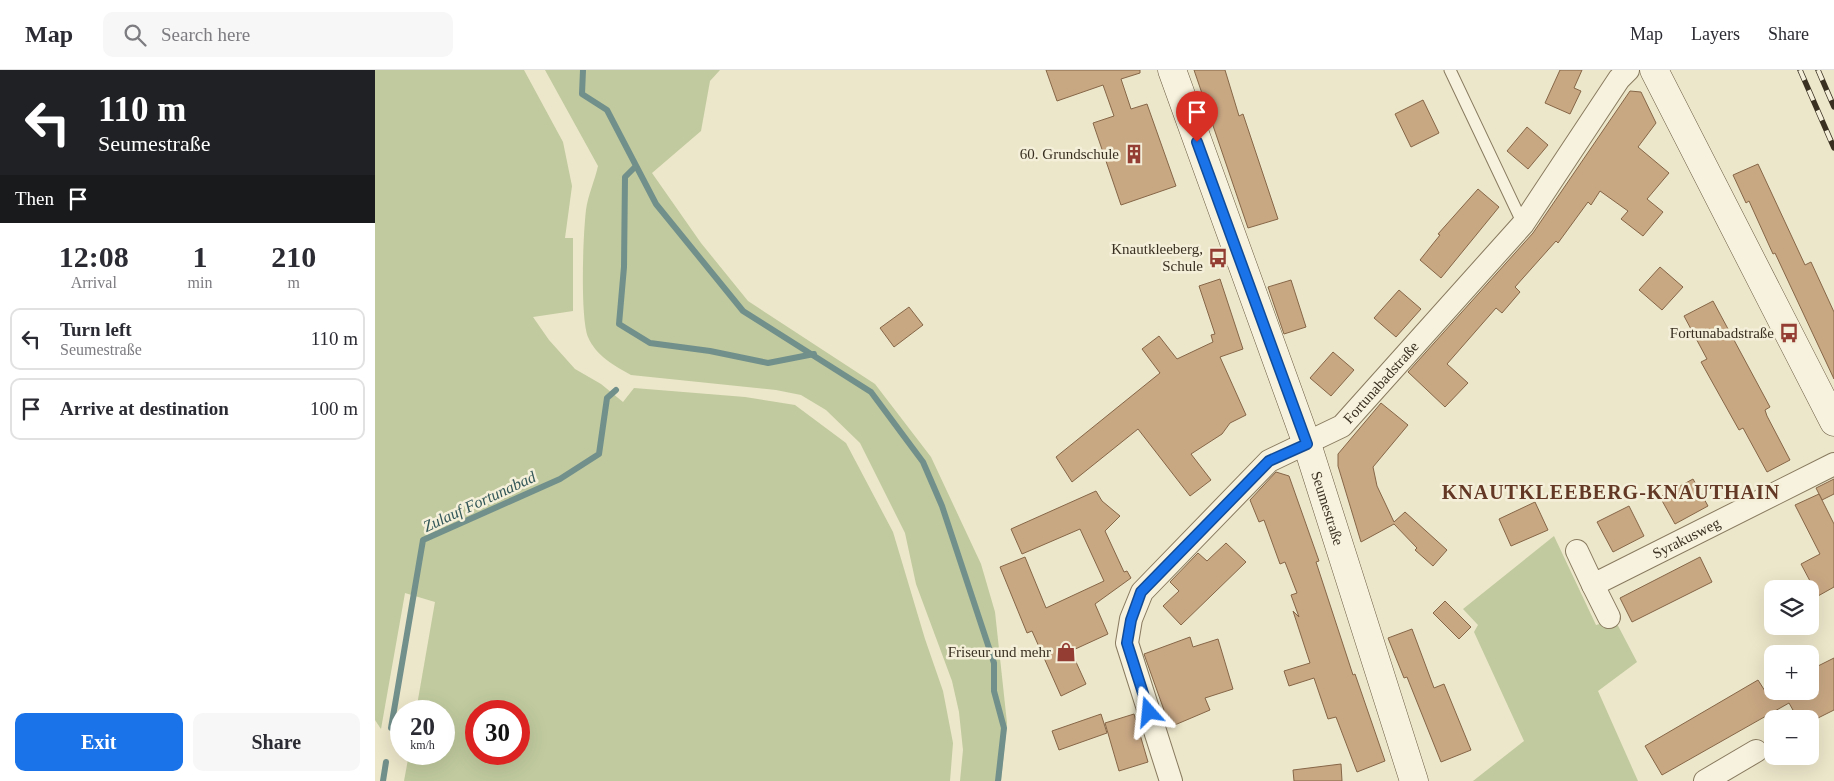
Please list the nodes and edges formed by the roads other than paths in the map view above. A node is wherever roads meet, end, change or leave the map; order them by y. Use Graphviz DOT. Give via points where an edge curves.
graph roads {
  1 [pos="1172,70"];
  2 [pos="1450,70"];
  3 [pos="1628,70"];
  4 [pos="1654,70"];
  5 [pos="1523,224"];
  6 [pos="1834,422"];
  7 [pos="1307,444"];
  8 [pos="1834,464"];
  9 [pos="1577,552"];
  10 [pos="1593,585"];
  11 [pos="1609,617"];
  12 [pos="1756,751"];
  13 [pos="1171,781"];
  14 [pos="1414,781"];
  15 [pos="1705,781"];
  1 -- 7 [label="street, Seumestraße"];
  2 -- 5 [label="lane"];
  3 -- 5 [label="street, Fortunabadstraße"];
  4 -- 6 [label="street"];
  5 -- 7 [label="street, Fortunabadstraße" via="1342,426"];
  7 -- 13 [label="street, Fortunabadstraße" via="1269,461 1141,592 1127,643"];
  7 -- 14 [label="street, Seumestraße"];
  8 -- 10 [label="street, Syrakusweg"];
  9 -- 10 [label="street"];
  10 -- 11 [label="street"];
  12 -- 15 [label="street"];
}
